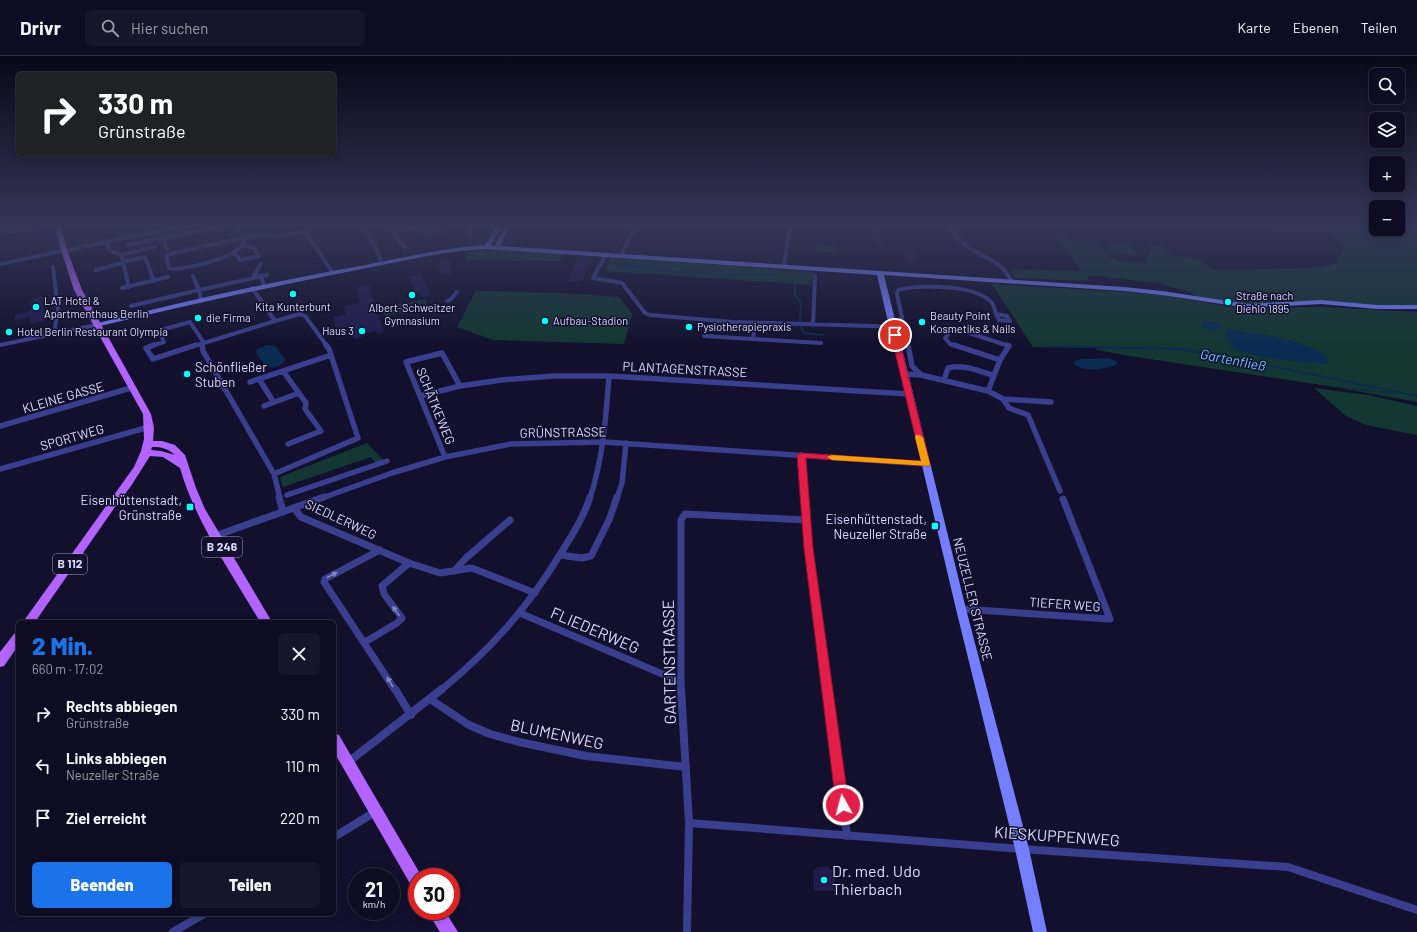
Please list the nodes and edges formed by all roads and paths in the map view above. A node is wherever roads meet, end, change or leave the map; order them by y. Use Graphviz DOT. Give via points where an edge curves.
graph roads {
  1 [pos="53,267"];
  2 [pos="70,267"];
  3 [pos="108,267"];
  4 [pos="124,267"];
  5 [pos="149,267"];
  6 [pos="169,267"];
  7 [pos="181,267"];
  8 [pos="258,267"];
  9 [pos="328,267"];
  10 [pos="360,267"];
  11 [pos="599,267"];
  12 [pos="798,267"];
  13 [pos="1003,267"];
  14 [pos="96,270"];
  15 [pos="332,272"];
  16 [pos="880,272"];
  17 [pos="267,275"];
  18 [pos="193,276"];
  19 [pos="260,276"];
  20 [pos="815,276"];
  21 [pos="168,277"];
  22 [pos="154,281"];
  23 [pos="1012,282"];
  24 [pos="264,286"];
  25 [pos="129,287"];
  26 [pos="122,288"];
  27 [pos="252,288"];
  28 [pos="199,290"];
  29 [pos="457,292"];
  30 [pos="202,299"];
  31 [pos="447,301"];
  32 [pos="132,306"];
  33 [pos="1417,307"];
  34 [pos="996,314"];
  35 [pos="275,321"];
  36 [pos="755,323"];
  37 [pos="96,325"];
  38 [pos="813,325"];
  39 [pos="893,326"];
  40 [pos="905,327"];
  41 [pos="54,334"];
  42 [pos="704,336"];
  43 [pos="753,339"];
  44 [pos="204,343"];
  45 [pos="821,343"];
  46 [pos="0,345"];
  47 [pos="331,355"];
  48 [pos="1000,360"];
  49 [pos="283,371"];
  50 [pos="904,374"];
  51 [pos="920,375"];
  52 [pos="993,375"];
  53 [pos="609,376"];
  54 [pos="259,379"];
  55 [pos="944,380"];
  56 [pos="250,382"];
  57 [pos="460,386"];
  58 [pos="131,388"];
  59 [pos="988,390"];
  60 [pos="299,393"];
  61 [pos="909,394"];
  62 [pos="420,396"];
  63 [pos="1003,399"];
  64 [pos="1024,400"];
  65 [pos="273,402"];
  66 [pos="1051,402"];
  67 [pos="264,406"];
  68 [pos="1028,414"];
  69 [pos="0,426"];
  70 [pos="149,427"];
  71 [pos="604,442"];
  72 [pos="626,443"];
  73 [pos="288,444"];
  74 [pos="146,448"];
  75 [pos="801,455"];
  76 [pos="444,457"];
  77 [pos="387,461"];
  78 [pos="926,464"];
  79 [pos="0,469"];
  80 [pos="274,474"];
  81 [pos="337,478"];
  82 [pos="342,491"];
  83 [pos="1060,491"];
  84 [pos="287,495"];
  85 [pos="1063,499"];
  86 [pos="294,508"];
  87 [pos="283,512"];
  88 [pos="510,520"];
  89 [pos="806,520"];
  90 [pos="215,536"];
  91 [pos="380,550"];
  92 [pos="560,555"];
  93 [pos="410,563"];
  94 [pos="454,571"];
  95 [pos="536,593"];
  96 [pos="961,609"];
  97 [pos="520,613"];
  98 [pos="30,620"];
  99 [pos="265,620"];
  100 [pos="16,640"];
  101 [pos="365,642"];
  102 [pos="0,662"];
  103 [pos="681,682"];
  104 [pos="430,699"];
  105 [pos="411,715"];
  106 [pos="336,743"];
  107 [pos="346,762"];
  108 [pos="686,767"];
  109 [pos="375,812"];
  110 [pos="689,823"];
  111 [pos="336,836"];
  112 [pos="847,836"];
  113 [pos="1022,849"];
  114 [pos="409,868"];
  115 [pos="1417,910"];
  116 [pos="201,916"];
  117 [pos="441,920"];
  118 [pos="173,932"];
  119 [pos="450,932"];
  120 [pos="687,932"];
  121 [pos="1040,932"];
  1 -- 41 [label="street" via="58,301"];
  2 -- 37 [label="main road, B 112" via="78,290"];
  3 -- 14 [label="street"];
  4 -- 25 [label="street"];
  5 -- 22 [label="street"];
  6 -- 7 [label="street" via="172,269"];
  8 -- 19 [label="street" via="254,275"];
  9 -- 15 [label="street"];
  10 -- 15 [label="main road"];
  11 -- 36 [label="street" via="593,278 622,283 645,313"];
  12 -- 16 [label="main road"];
  13 -- 23 [label="street"];
  15 -- 24 [label="main road"];
  16 -- 23 [label="main road"];
  16 -- 39 [label="main road, NEUZELLER STRASSE"];
  17 -- 19 [label="street"];
  18 -- 28 [label="street"];
  19 -- 24 [label="street"];
  19 -- 28 [label="street"];
  20 -- 38 [label="street"];
  21 -- 22 [label="street"];
  22 -- 25 [label="street"];
  23 -- 33 [label="main road" via="1140,291 1248,306 1321,302"];
  24 -- 27 [label="main road"];
  25 -- 26 [label="street"];
  27 -- 30 [label="main road"];
  27 -- 35 [label="street"];
  28 -- 30 [label="street"];
  28 -- 32 [label="street"];
  29 -- 31 [label="street"];
  30 -- 37 [label="main road"];
  34 -- 40 [label="street" via="990,301 971,292 950,288 908,287 898,290 897,294"];
  35 -- 44 [label="street"];
  35 -- 47 [label="street" via="300,314 305,316"];
  36 -- 38 [label="street"];
  36 -- 43 [label="street"];
  37 -- 41 [label="street"];
  37 -- 58 [label="main road, B 112"];
  38 -- 39 [label="street"];
  39 -- 40 [label="street"];
  39 -- 50 [label="main road, NEUZELLER STRASSE"];
  40 -- 51 [label="street" via="912,366"];
  41 -- 46 [label="street"];
  42 -- 43 [label="street"];
  43 -- 45 [label="street"];
  44 -- 44 [label="street" via="190,322 161,330 164,342 146,348 153,359"];
  44 -- 80 [label="street" via="202,351"];
  47 -- 49 [label="street"];
  47 -- 80 [label="street" via="358,438"];
  48 -- 48 [label="street" via="1009,346 957,329 952,329 945,338 950,344"];
  48 -- 52 [label="street"];
  49 -- 54 [label="street"];
  49 -- 60 [label="street"];
  50 -- 51 [label="street"];
  50 -- 61 [label="main road, NEUZELLER STRASSE"];
  51 -- 55 [label="street"];
  52 -- 55 [label="street" via="954,366 948,368"];
  52 -- 59 [label="street"];
  53 -- 57 [label="street, PLANTAGENSTRASSE" via="553,376"];
  53 -- 61 [label="street, PLANTAGENSTRASSE"];
  53 -- 71 [label="street"];
  54 -- 56 [label="street"];
  54 -- 65 [label="street"];
  55 -- 59 [label="street"];
  57 -- 62 [label="street, PLANTAGENSTRASSE"];
  57 -- 62 [label="street, SCHÄTKEWEG" via="442,353 406,362"];
  58 -- 69 [label="street, KLEINE GASSE"];
  58 -- 70 [label="main road, B 112" via="147,414"];
  59 -- 63 [label="street"];
  60 -- 65 [label="street"];
  60 -- 73 [label="street" via="306,403 305,409 321,431"];
  61 -- 78 [label="main road, NEUZELLER STRASSE"];
  62 -- 76 [label="street, SCHÄTKEWEG"];
  63 -- 64 [label="street"];
  63 -- 68 [label="street" via="1010,408"];
  64 -- 66 [label="street"];
  64 -- 68 [label="street"];
  65 -- 67 [label="street"];
  68 -- 83 [label="street"];
  70 -- 74 [label="main road, B 112"];
  70 -- 79 [label="street, SPORTWEG"];
  71 -- 72 [label="street, GRÜNSTRASSE"];
  71 -- 76 [label="street, GRÜNSTRASSE" via="511,444"];
  71 -- 92 [label="street" via="588,505"];
  72 -- 75 [label="street, GRÜNSTRASSE"];
  72 -- 92 [label="street" via="622,483 609,520 591,556 582,558"];
  74 -- 90 [label="main road, B 246" via="176,459 186,468 194,496"];
  74 -- 98 [label="main road, B 112" via="142,460 119,495"];
  75 -- 78 [label="street, GRÜNSTRASSE"];
  75 -- 89 [label="street"];
  76 -- 82 [label="street, GRÜNSTRASSE"];
  77 -- 81 [label="street"];
  78 -- 96 [label="main road, NEUZELLER STRASSE"];
  80 -- 87 [label="street"];
  81 -- 82 [label="street"];
  81 -- 84 [label="street"];
  82 -- 86 [label="street, GRÜNSTRASSE"];
  85 -- 96 [label="street, TIEFER WEG" via="1110,619"];
  86 -- 87 [label="street, GRÜNSTRASSE"];
  86 -- 91 [label="street, SIEDLERWEG" via="301,517"];
  87 -- 90 [label="street, GRÜNSTRASSE"];
  88 -- 94 [label="street"];
  89 -- 103 [label="street, GARTENSTRASSE" via="685,514 681,520"];
  89 -- 112 [label="street"];
  90 -- 99 [label="main road, B 246"];
  91 -- 93 [label="street, SIEDLERWEG"];
  101 -- 91 [label="street, SIEDLERWEG, one-way" via="324,582 325,579"];
  92 -- 95 [label="street"];
  93 -- 94 [label="street, SIEDLERWEG" via="440,573"];
  101 -- 93 [label="street, one-way" via="398,623 402,618 384,594 382,586"];
  94 -- 95 [label="street, SIEDLERWEG" via="472,568"];
  95 -- 97 [label="street"];
  96 -- 113 [label="main road, NEUZELLER STRASSE"];
  97 -- 103 [label="street, FLIEDERWEG"];
  97 -- 104 [label="street" via="485,651"];
  100 -- 102 [label="main road"];
  105 -- 101 [label="street, SIEDLERWEG, one-way"];
  103 -- 108 [label="street, GARTENSTRASSE"];
  104 -- 105 [label="street"];
  104 -- 108 [label="street, BLUMENWEG" via="469,725 511,740 599,759"];
  105 -- 107 [label="street"];
  106 -- 107 [label="main road"];
  107 -- 109 [label="main road"];
  108 -- 110 [label="street, GARTENSTRASSE"];
  109 -- 111 [label="street"];
  109 -- 114 [label="main road"];
  110 -- 112 [label="street, KIESKUPPENWEG"];
  110 -- 120 [label="street, GARTENSTRASSE"];
  112 -- 113 [label="street, KIESKUPPENWEG"];
  113 -- 115 [label="street, KIESKUPPENWEG" via="1288,867"];
  113 -- 121 [label="main road, NEUZELLER STRASSE"];
  116 -- 118 [label="street"];
  117 -- 119 [label="main road"];
}
